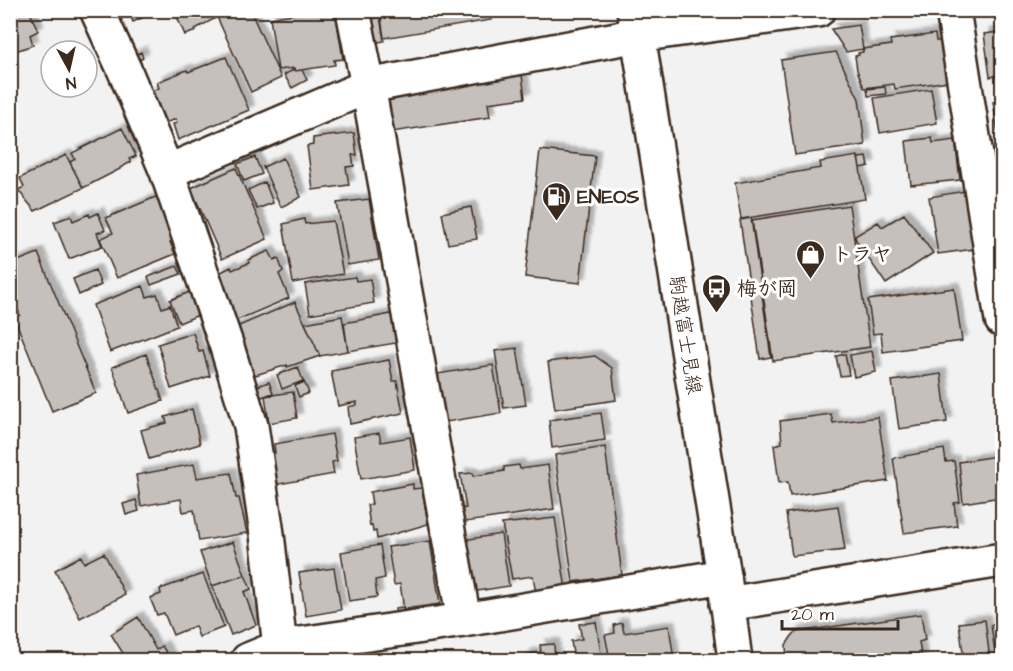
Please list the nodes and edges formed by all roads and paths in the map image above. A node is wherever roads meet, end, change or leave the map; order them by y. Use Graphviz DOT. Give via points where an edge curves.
graph roads {
  1 [pos="97,10"];
  2 [pos="353,10"];
  3 [pos="818,10"];
  4 [pos="953,10"];
  5 [pos="636,23"];
  6 [pos="368,86"];
  7 [pos="167,172"];
  8 [pos="1002,320"];
  9 [pos="1002,560"];
  10 [pos="725,590"];
  11 [pos="464,620"];
  12 [pos="280,647"];
  13 [pos="248,660"];
  14 [pos="735,660"];
  1 -- 7 [label="street"];
  2 -- 6 [label="street"];
  3 -- 5 [label="street"];
  4 -- 8 [label="street"];
  5 -- 6 [label="street"];
  5 -- 10 [label="street, 駒越富士見線"];
  6 -- 7 [label="street"];
  6 -- 11 [label="street"];
  7 -- 12 [label="street" via="251,426"];
  9 -- 10 [label="street"];
  10 -- 11 [label="street"];
  10 -- 14 [label="street, 駒越富士見線"];
  11 -- 12 [label="street"];
  12 -- 13 [label="street"];
}
